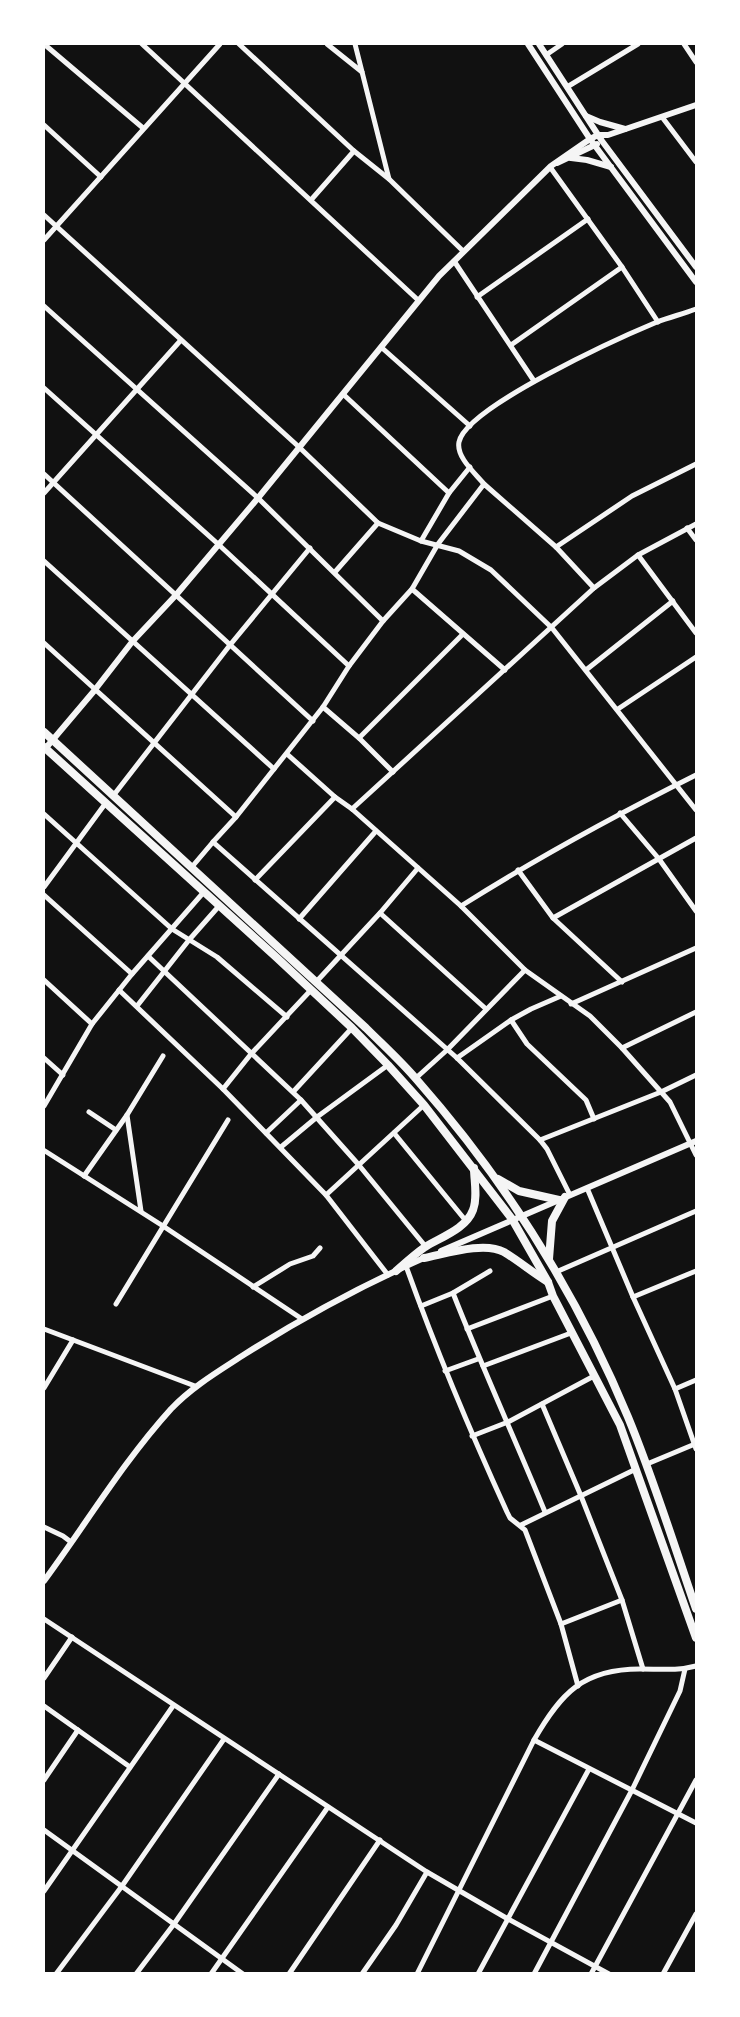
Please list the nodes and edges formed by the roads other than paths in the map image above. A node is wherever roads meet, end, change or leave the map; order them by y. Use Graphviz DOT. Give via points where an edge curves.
graph roads {
  1 [pos="44,44"];
  2 [pos="142,44"];
  3 [pos="220,44"];
  4 [pos="239,44"];
  5 [pos="327,44"];
  6 [pos="355,44"];
  7 [pos="528,44"];
  8 [pos="538,44"];
  9 [pos="559,44"];
  10 [pos="638,44"];
  11 [pos="684,44"];
  12 [pos="546,55"];
  13 [pos="696,62"];
  14 [pos="363,73"];
  15 [pos="186,83"];
  16 [pos="567,87"];
  17 [pos="696,105"];
  18 [pos="585,115"];
  19 [pos="662,117"];
  20 [pos="44,125"];
  21 [pos="143,128"];
  22 [pos="625,129"];
  23 [pos="600,138"];
  24 [pos="590,139"];
  25 [pos="595,145"];
  26 [pos="354,151"];
  27 [pos="571,158"];
  28 [pos="696,162"];
  29 [pos="550,166"];
  30 [pos="611,167"];
  31 [pos="101,177"];
  32 [pos="389,179"];
  33 [pos="311,201"];
  34 [pos="44,215"];
  35 [pos="588,219"];
  36 [pos="56,226"];
  37 [pos="44,240"];
  38 [pos="463,251"];
  39 [pos="454,261"];
  40 [pos="622,267"];
  41 [pos="696,267"];
  42 [pos="696,282"];
  43 [pos="477,297"];
  44 [pos="418,300"];
  45 [pos="44,306"];
  46 [pos="696,309"];
  47 [pos="658,322"];
  48 [pos="181,340"];
  49 [pos="511,345"];
  50 [pos="381,347"];
  51 [pos="534,381"];
  52 [pos="44,388"];
  53 [pos="137,391"];
  54 [pos="343,394"];
  55 [pos="470,426"];
  56 [pos="95,436"];
  57 [pos="299,447"];
  58 [pos="696,464"];
  59 [pos="470,467"];
  60 [pos="44,474"];
  61 [pos="53,483"];
  62 [pos="484,484"];
  63 [pos="449,493"];
  64 [pos="44,494"];
  65 [pos="258,498"];
  66 [pos="378,523"];
  67 [pos="696,524"];
  68 [pos="687,528"];
  69 [pos="696,540"];
  70 [pos="421,541"];
  71 [pos="218,544"];
  72 [pos="438,544"];
  73 [pos="556,547"];
  74 [pos="310,548"];
  75 [pos="638,555"];
  76 [pos="44,561"];
  77 [pos="335,573"];
  78 [pos="594,588"];
  79 [pos="412,589"];
  80 [pos="272,594"];
  81 [pos="176,595"];
  82 [pos="673,601"];
  83 [pos="383,621"];
  84 [pos="552,628"];
  85 [pos="696,633"];
  86 [pos="463,634"];
  87 [pos="132,642"];
  88 [pos="44,644"];
  89 [pos="230,645"];
  90 [pos="696,657"];
  91 [pos="349,666"];
  92 [pos="505,670"];
  93 [pos="586,670"];
  94 [pos="94,691"];
  95 [pos="192,695"];
  96 [pos="324,707"];
  97 [pos="618,709"];
  98 [pos="313,721"];
  99 [pos="44,732"];
  100 [pos="359,738"];
  101 [pos="52,740"];
  102 [pos="154,743"];
  103 [pos="44,749"];
  104 [pos="287,754"];
  105 [pos="274,769"];
  106 [pos="393,772"];
  107 [pos="696,775"];
  108 [pos="677,785"];
  109 [pos="113,797"];
  110 [pos="335,797"];
  111 [pos="105,804"];
  112 [pos="352,809"];
  113 [pos="696,810"];
  114 [pos="620,813"];
  115 [pos="44,814"];
  116 [pos="236,817"];
  117 [pos="376,831"];
  118 [pos="696,838"];
  119 [pos="213,842"];
  120 [pos="75,843"];
  121 [pos="659,859"];
  122 [pos="191,868"];
  123 [pos="418,868"];
  124 [pos="518,870"];
  125 [pos="255,880"];
  126 [pos="44,887"];
  127 [pos="203,893"];
  128 [pos="44,895"];
  129 [pos="219,906"];
  130 [pos="461,906"];
  131 [pos="696,910"];
  132 [pos="380,913"];
  133 [pos="553,918"];
  134 [pos="299,919"];
  135 [pos="172,929"];
  136 [pos="189,939"];
  137 [pos="696,948"];
  138 [pos="342,955"];
  139 [pos="148,956"];
  140 [pos="525,969"];
  141 [pos="164,971"];
  142 [pos="132,974"];
  143 [pos="44,980"];
  144 [pos="317,981"];
  145 [pos="622,982"];
  146 [pos="119,990"];
  147 [pos="311,990"];
  148 [pos="561,996"];
  149 [pos="571,1004"];
  150 [pos="137,1006"];
  151 [pos="486,1010"];
  152 [pos="696,1012"];
  153 [pos="287,1017"];
  154 [pos="511,1020"];
  155 [pos="92,1024"];
  156 [pos="352,1028"];
  157 [pos="622,1048"];
  158 [pos="447,1050"];
  159 [pos="251,1054"];
  160 [pos="163,1056"];
  161 [pos="44,1058"];
  162 [pos="457,1058"];
  163 [pos="388,1065"];
  164 [pos="63,1075"];
  165 [pos="696,1075"];
  166 [pos="416,1078"];
  167 [pos="223,1089"];
  168 [pos="293,1092"];
  169 [pos="661,1092"];
  170 [pos="301,1100"];
  171 [pos="424,1105"];
  172 [pos="44,1106"];
  173 [pos="89,1112"];
  174 [pos="126,1115"];
  175 [pos="317,1117"];
  176 [pos="594,1119"];
  177 [pos="228,1120"];
  178 [pos="116,1130"];
  179 [pos="266,1133"];
  180 [pos="394,1133"];
  181 [pos="540,1140"];
  182 [pos="694,1142"];
  183 [pos="281,1147"];
  184 [pos="45,1150"];
  185 [pos="696,1155"];
  186 [pos="358,1164"];
  187 [pos="474,1167"];
  188 [pos="84,1176"];
  189 [pos="496,1179"];
  190 [pos="587,1188"];
  191 [pos="326,1195"];
  192 [pos="565,1198"];
  193 [pos="696,1211"];
  194 [pos="141,1212"];
  195 [pos="521,1215"];
  196 [pos="512,1219"];
  197 [pos="466,1221"];
  198 [pos="163,1226"];
  199 [pos="426,1246"];
  200 [pos="612,1246"];
  201 [pos="320,1248"];
  202 [pos="424,1258"];
  203 [pos="549,1260"];
  204 [pos="406,1266"];
  205 [pos="490,1271"];
  206 [pos="556,1272"];
  207 [pos="392,1273"];
  208 [pos="696,1273"];
  209 [pos="548,1282"];
  210 [pos="254,1287"];
  211 [pos="453,1293"];
  212 [pos="553,1296"];
  213 [pos="633,1297"];
  214 [pos="116,1304"];
  215 [pos="421,1306"];
  216 [pos="302,1319"];
  217 [pos="44,1329"];
  218 [pos="467,1329"];
  219 [pos="572,1333"];
  220 [pos="73,1340"];
  221 [pos="478,1359"];
  222 [pos="483,1366"];
  223 [pos="445,1371"];
  224 [pos="594,1376"];
  225 [pos="696,1380"];
  226 [pos="195,1386"];
  227 [pos="44,1388"];
  228 [pos="675,1389"];
  229 [pos="542,1404"];
  230 [pos="508,1422"];
  231 [pos="472,1436"];
  232 [pos="696,1446"];
  233 [pos="646,1464"];
  234 [pos="636,1469"];
  235 [pos="581,1496"];
  236 [pos="545,1512"];
  237 [pos="521,1525"];
  238 [pos="44,1527"];
  239 [pos="72,1542"];
  240 [pos="44,1581"];
  241 [pos="622,1600"];
  242 [pos="696,1609"];
  243 [pos="44,1619"];
  244 [pos="561,1624"];
  245 [pos="72,1637"];
  246 [pos="696,1638"];
  247 [pos="696,1666"];
  248 [pos="643,1669"];
  249 [pos="685,1669"];
  250 [pos="44,1678"];
  251 [pos="578,1686"];
  252 [pos="44,1706"];
  253 [pos="173,1706"];
  254 [pos="78,1730"];
  255 [pos="224,1740"];
  256 [pos="534,1740"];
  257 [pos="130,1767"];
  258 [pos="589,1768"];
  259 [pos="279,1774"];
  260 [pos="44,1780"];
  261 [pos="696,1780"];
  262 [pos="632,1790"];
  263 [pos="328,1807"];
  264 [pos="678,1814"];
  265 [pos="696,1823"];
  266 [pos="44,1830"];
  267 [pos="380,1840"];
  268 [pos="72,1850"];
  269 [pos="427,1872"];
  270 [pos="122,1886"];
  271 [pos="44,1891"];
  272 [pos="460,1892"];
  273 [pos="696,1914"];
  274 [pos="508,1919"];
  275 [pos="174,1924"];
  276 [pos="550,1942"];
  277 [pos="223,1958"];
  278 [pos="595,1966"];
  279 [pos="56,1974"];
  280 [pos="136,1974"];
  281 [pos="211,1974"];
  282 [pos="243,1974"];
  283 [pos="289,1974"];
  284 [pos="362,1974"];
  285 [pos="417,1974"];
  286 [pos="478,1974"];
  287 [pos="534,1974"];
  288 [pos="591,1974"];
  289 [pos="609,1974"];
  290 [pos="663,1974"];
  1 -- 21 [label="street"];
  2 -- 15 [label="street"];
  3 -- 15 [label="street"];
  4 -- 26 [label="street"];
  5 -- 14 [label="street"];
  6 -- 14 [label="street"];
  7 -- 24 [label="street"];
  8 -- 12 [label="street"];
  9 -- 12 [label="street"];
  10 -- 16 [label="street"];
  11 -- 13 [label="street"];
  12 -- 16 [label="street"];
  14 -- 32 [label="street"];
  15 -- 21 [label="street"];
  15 -- 33 [label="street"];
  16 -- 18 [label="street"];
  17 -- 19 [label="street"];
  18 -- 22 [label="street"];
  18 -- 23 [label="street"];
  19 -- 22 [label="street"];
  19 -- 28 [label="street"];
  20 -- 31 [label="street"];
  21 -- 31 [label="street"];
  22 -- 23 [label="street"];
  23 -- 24 [label="street"];
  23 -- 25 [label="street"];
  23 -- 41 [label="street"];
  24 -- 25 [label="street"];
  24 -- 29 [label="street"];
  25 -- 27 [label="street"];
  25 -- 30 [label="street"];
  26 -- 32 [label="street"];
  26 -- 33 [label="street"];
  27 -- 29 [label="street"];
  27 -- 30 [label="street"];
  29 -- 35 [label="street"];
  29 -- 38 [label="street"];
  30 -- 42 [label="street"];
  31 -- 36 [label="street"];
  32 -- 38 [label="street"];
  33 -- 44 [label="street"];
  34 -- 36 [label="street"];
  35 -- 40 [label="street"];
  35 -- 43 [label="street"];
  36 -- 37 [label="street"];
  36 -- 48 [label="street"];
  38 -- 39 [label="street"];
  39 -- 43 [label="street"];
  39 -- 44 [label="street"];
  40 -- 47 [label="street"];
  40 -- 49 [label="street"];
  43 -- 49 [label="street"];
  44 -- 50 [label="street"];
  45 -- 53 [label="street"];
  46 -- 47 [label="street"];
  47 -- 51 [label="street"];
  48 -- 53 [label="street"];
  48 -- 57 [label="street"];
  49 -- 51 [label="street"];
  50 -- 54 [label="street"];
  50 -- 55 [label="street"];
  51 -- 55 [label="street"];
  52 -- 56 [label="street"];
  53 -- 56 [label="street"];
  53 -- 65 [label="street"];
  54 -- 57 [label="street"];
  54 -- 63 [label="street"];
  55 -- 59 [label="street" via="459,439 458,447"];
  56 -- 61 [label="street"];
  56 -- 71 [label="street"];
  57 -- 65 [label="street"];
  57 -- 66 [label="street"];
  58 -- 73 [label="street" via="632,496"];
  59 -- 62 [label="street"];
  59 -- 63 [label="street"];
  60 -- 61 [label="street"];
  61 -- 64 [label="street"];
  61 -- 81 [label="street"];
  62 -- 72 [label="street"];
  62 -- 73 [label="street"];
  63 -- 70 [label="street"];
  65 -- 71 [label="street"];
  65 -- 74 [label="street"];
  66 -- 70 [label="street"];
  66 -- 77 [label="street"];
  67 -- 68 [label="street"];
  68 -- 69 [label="street"];
  68 -- 75 [label="street"];
  70 -- 72 [label="street"];
  71 -- 80 [label="street"];
  71 -- 81 [label="street"];
  72 -- 79 [label="street"];
  72 -- 84 [label="street" via="459,550 491,570"];
  73 -- 78 [label="street"];
  74 -- 77 [label="street"];
  74 -- 80 [label="street"];
  75 -- 78 [label="street"];
  75 -- 82 [label="street"];
  76 -- 87 [label="street"];
  77 -- 83 [label="street"];
  78 -- 84 [label="street"];
  79 -- 83 [label="street"];
  79 -- 86 [label="street"];
  80 -- 89 [label="street"];
  80 -- 91 [label="street"];
  81 -- 87 [label="street"];
  81 -- 89 [label="street"];
  82 -- 85 [label="street"];
  82 -- 93 [label="street"];
  83 -- 91 [label="street"];
  84 -- 92 [label="street"];
  84 -- 93 [label="street"];
  86 -- 92 [label="street"];
  86 -- 100 [label="street"];
  87 -- 94 [label="street"];
  87 -- 95 [label="street"];
  88 -- 94 [label="street"];
  89 -- 95 [label="street"];
  89 -- 98 [label="street"];
  90 -- 97 [label="street"];
  91 -- 96 [label="street"];
  92 -- 106 [label="street"];
  93 -- 97 [label="street"];
  94 -- 101 [label="street"];
  94 -- 102 [label="street"];
  95 -- 102 [label="street"];
  95 -- 105 [label="street"];
  96 -- 98 [label="street"];
  96 -- 100 [label="street"];
  97 -- 108 [label="street"];
  98 -- 104 [label="street"];
  99 -- 101 [label="highway"];
  100 -- 106 [label="street"];
  101 -- 103 [label="street"];
  101 -- 109 [label="highway"];
  102 -- 109 [label="street"];
  102 -- 116 [label="street"];
  103 -- 111 [label="highway"];
  104 -- 105 [label="street"];
  104 -- 110 [label="street"];
  105 -- 116 [label="street"];
  106 -- 112 [label="street"];
  107 -- 108 [label="street"];
  108 -- 113 [label="street"];
  108 -- 114 [label="street"];
  109 -- 122 [label="highway"];
  110 -- 112 [label="street"];
  110 -- 125 [label="street"];
  111 -- 120 [label="street"];
  111 -- 127 [label="highway"];
  112 -- 117 [label="street"];
  114 -- 121 [label="street"];
  114 -- 124 [label="street"];
  115 -- 120 [label="street"];
  116 -- 119 [label="street"];
  117 -- 123 [label="street"];
  117 -- 134 [label="street"];
  118 -- 121 [label="street"];
  119 -- 122 [label="street"];
  119 -- 125 [label="street"];
  120 -- 126 [label="street"];
  120 -- 135 [label="street"];
  121 -- 131 [label="street"];
  121 -- 133 [label="street"];
  122 -- 144 [label="highway"];
  123 -- 130 [label="street"];
  123 -- 132 [label="street"];
  124 -- 130 [label="street"];
  124 -- 133 [label="street"];
  125 -- 134 [label="street"];
  127 -- 129 [label="highway"];
  127 -- 135 [label="street"];
  128 -- 142 [label="street"];
  129 -- 136 [label="street"];
  129 -- 147 [label="highway"];
  130 -- 140 [label="street"];
  132 -- 138 [label="street"];
  132 -- 151 [label="street"];
  133 -- 145 [label="street"];
  134 -- 138 [label="street"];
  135 -- 136 [label="street"];
  135 -- 139 [label="street"];
  136 -- 141 [label="street"];
  136 -- 153 [label="street" via="217,957"];
  137 -- 145 [label="street"];
  138 -- 144 [label="street"];
  138 -- 158 [label="street"];
  139 -- 141 [label="street"];
  139 -- 142 [label="street"];
  140 -- 148 [label="street"];
  140 -- 151 [label="street"];
  141 -- 150 [label="street"];
  141 -- 159 [label="street"];
  142 -- 146 [label="street"];
  143 -- 155 [label="street"];
  144 -- 166 [label="highway"];
  145 -- 149 [label="street"];
  146 -- 150 [label="street"];
  146 -- 155 [label="street"];
  147 -- 153 [label="street"];
  147 -- 156 [label="highway"];
  148 -- 149 [label="street"];
  148 -- 154 [label="street"];
  149 -- 157 [label="street" via="590,1016"];
  150 -- 167 [label="street"];
  151 -- 158 [label="street"];
  152 -- 157 [label="street"];
  153 -- 159 [label="street"];
  154 -- 162 [label="street"];
  154 -- 176 [label="street" via="527,1044 586,1100"];
  155 -- 164 [label="street"];
  156 -- 163 [label="highway"];
  156 -- 168 [label="street"];
  157 -- 169 [label="street"];
  158 -- 162 [label="street"];
  158 -- 166 [label="street"];
  159 -- 167 [label="street"];
  159 -- 168 [label="street"];
  160 -- 174 [label="street"];
  161 -- 164 [label="street"];
  162 -- 181 [label="street"];
  163 -- 171 [label="highway"];
  163 -- 175 [label="street"];
  164 -- 172 [label="street"];
  165 -- 169 [label="street"];
  166 -- 189 [label="highway"];
  167 -- 179 [label="street"];
  168 -- 170 [label="street"];
  169 -- 176 [label="street"];
  169 -- 182 [label="street"];
  170 -- 175 [label="street"];
  170 -- 179 [label="street"];
  171 -- 180 [label="street"];
  171 -- 187 [label="highway"];
  173 -- 178 [label="street"];
  174 -- 178 [label="street"];
  174 -- 194 [label="street"];
  175 -- 183 [label="street"];
  175 -- 186 [label="street"];
  176 -- 181 [label="street"];
  177 -- 198 [label="street"];
  178 -- 188 [label="street"];
  179 -- 183 [label="street"];
  180 -- 186 [label="street"];
  180 -- 197 [label="street"];
  181 -- 192 [label="street"];
  182 -- 185 [label="street"];
  182 -- 190 [label="street"];
  183 -- 191 [label="street"];
  184 -- 188 [label="street"];
  186 -- 191 [label="street"];
  186 -- 199 [label="street"];
  187 -- 196 [label="highway"];
  187 -- 197 [label="highway" via="474,1209"];
  188 -- 194 [label="street"];
  189 -- 192 [label="highway" via="519,1191"];
  189 -- 195 [label="highway"];
  190 -- 192 [label="street"];
  190 -- 200 [label="street"];
  191 -- 207 [label="street"];
  192 -- 195 [label="street"];
  192 -- 203 [label="highway" via="552,1221"];
  193 -- 200 [label="street"];
  194 -- 198 [label="street"];
  195 -- 196 [label="street"];
  195 -- 203 [label="highway"];
  196 -- 202 [label="street"];
  196 -- 209 [label="highway"];
  197 -- 199 [label="highway"];
  198 -- 210 [label="street"];
  198 -- 214 [label="street"];
  199 -- 207 [label="highway"];
  200 -- 206 [label="street"];
  200 -- 213 [label="street"];
  201 -- 210 [label="street" via="313,1256 290,1264"];
  202 -- 204 [label="street"];
  202 -- 209 [label="highway" via="488,1248 502,1251"];
  203 -- 206 [label="highway"];
  204 -- 207 [label="street"];
  204 -- 215 [label="street"];
  205 -- 211 [label="street"];
  206 -- 233 [label="highway" via="625,1409"];
  207 -- 216 [label="street"];
  208 -- 213 [label="street"];
  209 -- 212 [label="highway"];
  210 -- 216 [label="street"];
  211 -- 215 [label="street"];
  211 -- 218 [label="street"];
  212 -- 218 [label="street"];
  212 -- 219 [label="highway"];
  213 -- 228 [label="street"];
  215 -- 223 [label="street"];
  216 -- 226 [label="street"];
  217 -- 220 [label="street"];
  218 -- 221 [label="street"];
  219 -- 222 [label="street"];
  219 -- 224 [label="highway"];
  220 -- 226 [label="street"];
  220 -- 227 [label="street"];
  221 -- 222 [label="street"];
  221 -- 223 [label="street"];
  222 -- 230 [label="street"];
  223 -- 231 [label="street"];
  224 -- 229 [label="street"];
  224 -- 234 [label="highway" via="620,1425"];
  225 -- 228 [label="street"];
  226 -- 239 [label="street" via="140,1447"];
  228 -- 232 [label="street"];
  229 -- 230 [label="street"];
  229 -- 235 [label="street"];
  230 -- 231 [label="street"];
  230 -- 236 [label="street"];
  231 -- 237 [label="street" via="510,1518"];
  232 -- 233 [label="street"];
  233 -- 242 [label="highway"];
  234 -- 235 [label="street"];
  234 -- 246 [label="highway"];
  235 -- 236 [label="street"];
  235 -- 241 [label="street"];
  236 -- 237 [label="street"];
  237 -- 244 [label="street"];
  238 -- 239 [label="street"];
  239 -- 240 [label="street"];
  241 -- 244 [label="street"];
  241 -- 248 [label="street"];
  243 -- 245 [label="street"];
  244 -- 251 [label="street"];
  245 -- 250 [label="street"];
  245 -- 253 [label="street"];
  247 -- 249 [label="street"];
  248 -- 249 [label="street"];
  248 -- 251 [label="street" via="609,1671"];
  249 -- 262 [label="street" via="680,1691"];
  251 -- 256 [label="street" via="551,1710"];
  252 -- 254 [label="street"];
  253 -- 255 [label="street"];
  253 -- 257 [label="street"];
  254 -- 257 [label="street"];
  254 -- 260 [label="street"];
  255 -- 259 [label="street"];
  255 -- 270 [label="street"];
  256 -- 258 [label="street"];
  256 -- 272 [label="street"];
  257 -- 268 [label="street"];
  258 -- 262 [label="street"];
  258 -- 274 [label="street"];
  259 -- 263 [label="street"];
  259 -- 275 [label="street"];
  261 -- 264 [label="street"];
  262 -- 264 [label="street"];
  262 -- 276 [label="street"];
  263 -- 267 [label="street"];
  263 -- 277 [label="street"];
  264 -- 265 [label="street"];
  264 -- 278 [label="street"];
  266 -- 268 [label="street"];
  267 -- 269 [label="street"];
  267 -- 283 [label="street"];
  268 -- 270 [label="street"];
  268 -- 271 [label="street"];
  269 -- 272 [label="street"];
  269 -- 284 [label="street"];
  270 -- 275 [label="street"];
  270 -- 279 [label="street"];
  272 -- 274 [label="street"];
  272 -- 285 [label="street"];
  273 -- 290 [label="street"];
  274 -- 276 [label="street"];
  274 -- 286 [label="street"];
  275 -- 277 [label="street"];
  275 -- 280 [label="street"];
  276 -- 278 [label="street"];
  276 -- 287 [label="street"];
  277 -- 281 [label="street"];
  277 -- 282 [label="street"];
  278 -- 288 [label="street"];
  278 -- 289 [label="street"];
}
